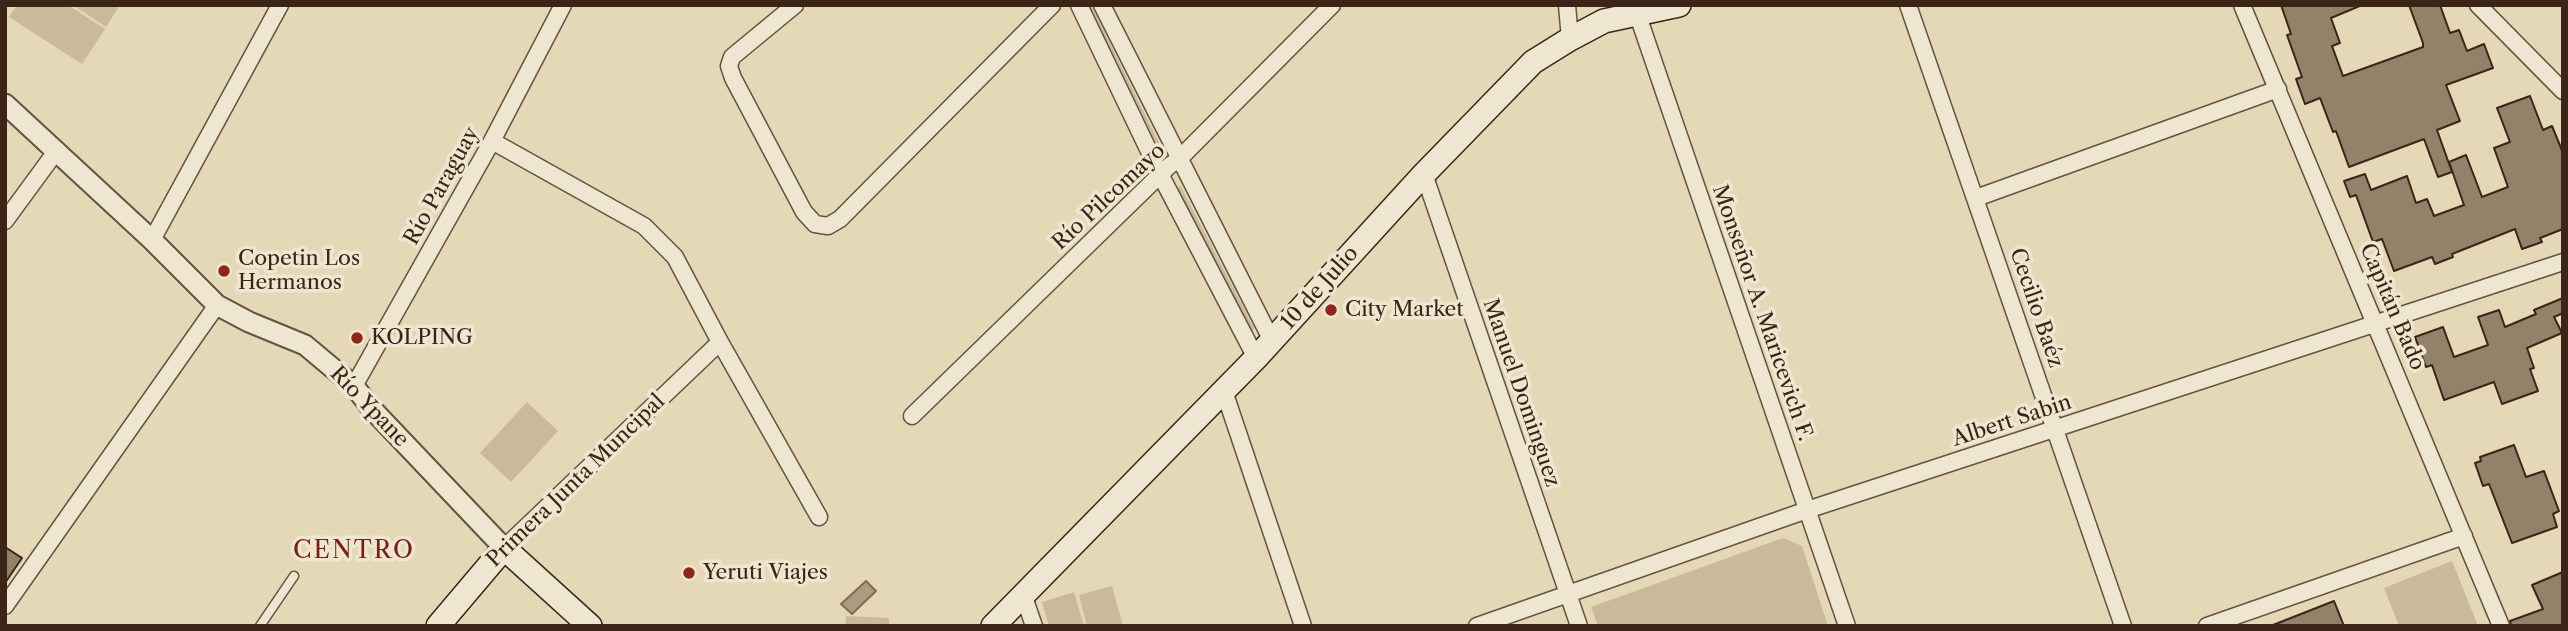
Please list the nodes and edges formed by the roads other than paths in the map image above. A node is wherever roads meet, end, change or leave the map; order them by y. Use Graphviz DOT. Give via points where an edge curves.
graph roads {
  1 [pos="280,5"];
  2 [pos="563,5"];
  3 [pos="795,5"];
  4 [pos="1052,5"];
  5 [pos="1079,5"];
  6 [pos="1102,5"];
  7 [pos="1332,5"];
  8 [pos="1567,5"];
  9 [pos="1679,5"];
  10 [pos="1908,5"];
  11 [pos="2242,5"];
  12 [pos="2478,5"];
  13 [pos="1637,13"];
  14 [pos="1570,39"];
  15 [pos="2278,89"];
  16 [pos="2562,91"];
  17 [pos="5,104"];
  18 [pos="492,141"];
  19 [pos="57,150"];
  20 [pos="1179,159"];
  21 [pos="1160,174"];
  22 [pos="1424,174"];
  23 [pos="1976,198"];
  24 [pos="5,221"];
  25 [pos="152,240"];
  26 [pos="2563,262"];
  27 [pos="217,305"];
  28 [pos="2376,322"];
  29 [pos="720,342"];
  30 [pos="1264,350"];
  31 [pos="354,386"];
  32 [pos="1224,391"];
  33 [pos="912,416"];
  34 [pos="2055,429"];
  35 [pos="1807,510"];
  36 [pos="820,517"];
  37 [pos="2465,536"];
  38 [pos="504,548"];
  39 [pos="294,576"];
  40 [pos="1023,594"];
  41 [pos="1568,595"];
  42 [pos="5,606"];
  43 [pos="260,626"];
  44 [pos="438,626"];
  45 [pos="590,626"];
  46 [pos="993,626"];
  47 [pos="1034,626"];
  48 [pos="1303,626"];
  49 [pos="1477,626"];
  50 [pos="1579,626"];
  51 [pos="1847,626"];
  52 [pos="2123,626"];
  53 [pos="2207,626"];
  54 [pos="2501,626"];
  1 -- 25 [label="street"];
  2 -- 18 [label="street, Río Paraguay"];
  3 -- 4 [label="street" via="732,57 729,66 804,212 815,223 828,226"];
  5 -- 21 [label="street"];
  6 -- 20 [label="street"];
  7 -- 20 [label="street, Río Pilcomayo"];
  8 -- 14 [label="street"];
  9 -- 13 [label="main road, 10 de Julio"];
  10 -- 23 [label="street, Cecilio Baéz"];
  11 -- 15 [label="street, Capitán Bado"];
  12 -- 16 [label="street"];
  13 -- 14 [label="main road, 10 de Julio" via="1604,22"];
  13 -- 35 [label="street, Monseñor A. Maricevich F."];
  14 -- 22 [label="main road, 10 de Julio" via="1533,62"];
  15 -- 23 [label="street"];
  15 -- 28 [label="street, Capitán Bado"];
  17 -- 19 [label="street, Río Ypane"];
  18 -- 29 [label="street" via="644,226 675,257"];
  18 -- 31 [label="street, Río Paraguay"];
  19 -- 24 [label="street"];
  19 -- 25 [label="street, Río Ypane"];
  20 -- 21 [label="street, Río Pilcomayo"];
  20 -- 30 [label="street"];
  21 -- 30 [label="street"];
  21 -- 33 [label="street, Río Pilcomayo"];
  22 -- 30 [label="main road, 10 de Julio"];
  22 -- 41 [label="street, Manuel Dominguez"];
  23 -- 34 [label="street, Cecilio Baéz"];
  25 -- 27 [label="street, Río Ypane"];
  26 -- 28 [label="street, Albert Sabin"];
  27 -- 31 [label="street, Río Ypane" via="305,345"];
  27 -- 42 [label="street"];
  28 -- 34 [label="street, Albert Sabin"];
  28 -- 37 [label="street, Capitán Bado"];
  29 -- 36 [label="street"];
  29 -- 38 [label="street, Primera Junta Muncipal"];
  30 -- 32 [label="main road, 10 de Julio"];
  31 -- 38 [label="street, Río Ypane"];
  32 -- 40 [label="main road, 10 de Julio"];
  32 -- 48 [label="street"];
  34 -- 35 [label="street, Albert Sabin"];
  34 -- 52 [label="street, Cecilio Baéz"];
  35 -- 41 [label="street, Albert Sabin"];
  35 -- 51 [label="street, Monseñor A. Maricevich F."];
  37 -- 53 [label="street"];
  37 -- 54 [label="street, Capitán Bado"];
  38 -- 44 [label="main road, Primera Junta Muncipal"];
  38 -- 45 [label="main road, Río Ypane"];
  39 -- 43 [label="lane"];
  40 -- 46 [label="main road, 10 de Julio"];
  40 -- 47 [label="street"];
  41 -- 49 [label="street, Albert Sabin"];
  41 -- 50 [label="street, Manuel Dominguez"];
}
